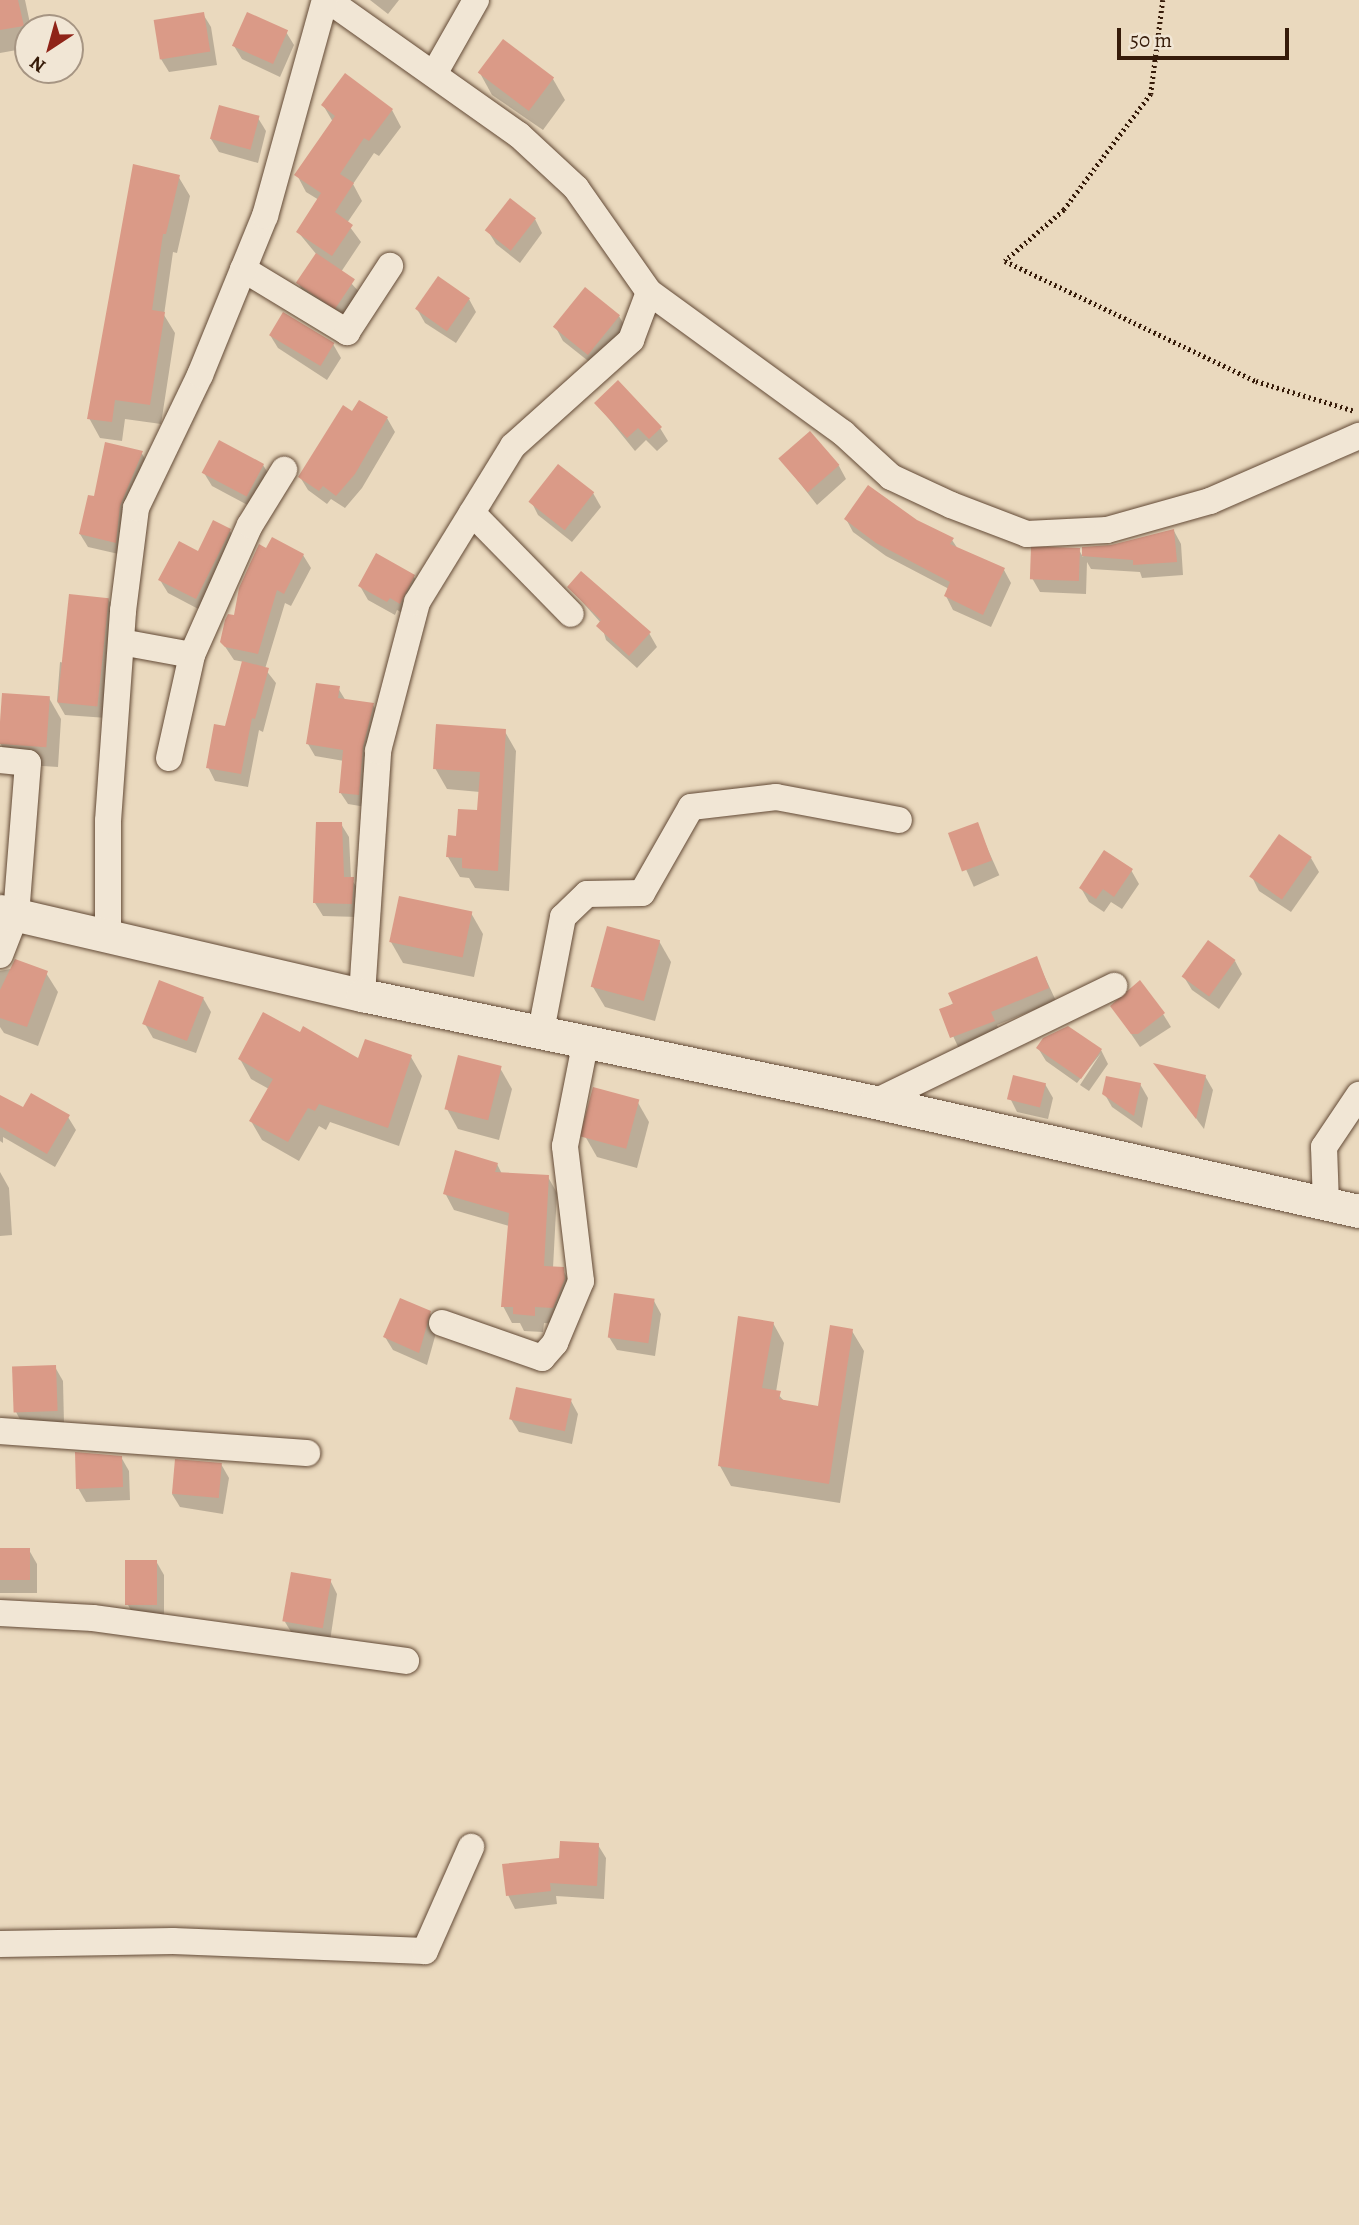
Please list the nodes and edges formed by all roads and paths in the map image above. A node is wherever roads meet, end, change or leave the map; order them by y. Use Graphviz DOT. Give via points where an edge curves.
graph roads {
  1 [pos="327,0"];
  2 [pos="476,0"];
  3 [pos="1163,0"];
  4 [pos="433,74"];
  5 [pos="390,266"];
  6 [pos="243,269"];
  7 [pos="649,292"];
  8 [pos="1359,413"];
  9 [pos="1359,436"];
  10 [pos="284,470"];
  11 [pos="472,513"];
  12 [pos="571,614"];
  13 [pos="121,642"];
  14 [pos="192,655"];
  15 [pos="169,758"];
  16 [pos="0,760"];
  17 [pos="899,820"];
  18 [pos="8,913"];
  19 [pos="108,935"];
  20 [pos="0,955"];
  21 [pos="1114,986"];
  22 [pos="362,995"];
  23 [pos="541,1031"];
  24 [pos="586,1040"];
  25 [pos="1359,1095"];
  26 [pos="875,1102"];
  27 [pos="1326,1204"];
  28 [pos="1359,1211"];
  29 [pos="442,1323"];
  30 [pos="0,1431"];
  31 [pos="307,1453"];
  32 [pos="0,1614"];
  33 [pos="407,1661"];
  34 [pos="471,1847"];
  35 [pos="0,1944"];
  1 -- 4 [label="street"];
  1 -- 6 [label="street" via="265,216"];
  2 -- 4 [label="street"];
  3 -- 8 [label="path" via="1151,94 1064,210 1005,261 1256,381"];
  4 -- 7 [label="street" via="519,135 576,188"];
  5 -- 6 [label="street" via="347,332"];
  6 -- 13 [label="street" via="200,375 135,508"];
  7 -- 9 [label="street" via="843,433 891,477 1027,534 1107,530 1210,501"];
  7 -- 11 [label="street" via="631,340 513,446"];
  10 -- 14 [label="street" via="250,525"];
  11 -- 12 [label="street"];
  11 -- 22 [label="street" via="417,602 378,751"];
  13 -- 14 [label="street"];
  13 -- 19 [label="street" via="108,821"];
  14 -- 15 [label="street"];
  16 -- 18 [label="street" via="28,763"];
  17 -- 23 [label="street" via="776,797 691,807 642,893 587,894 563,917"];
  18 -- 19 [label="street"];
  18 -- 20 [label="street"];
  19 -- 22 [label="street"];
  21 -- 26 [label="street"];
  22 -- 23 [label="street"];
  23 -- 24 [label="street"];
  24 -- 26 [label="street"];
  24 -- 29 [label="street" via="565,1146 581,1281 555,1343 542,1358"];
  25 -- 27 [label="street" via="1324,1147"];
  26 -- 27 [label="street"];
  27 -- 28 [label="street"];
  30 -- 31 [label="street"];
  32 -- 33 [label="street" via="93,1618"];
  34 -- 35 [label="street" via="425,1951 173,1941"];
}
